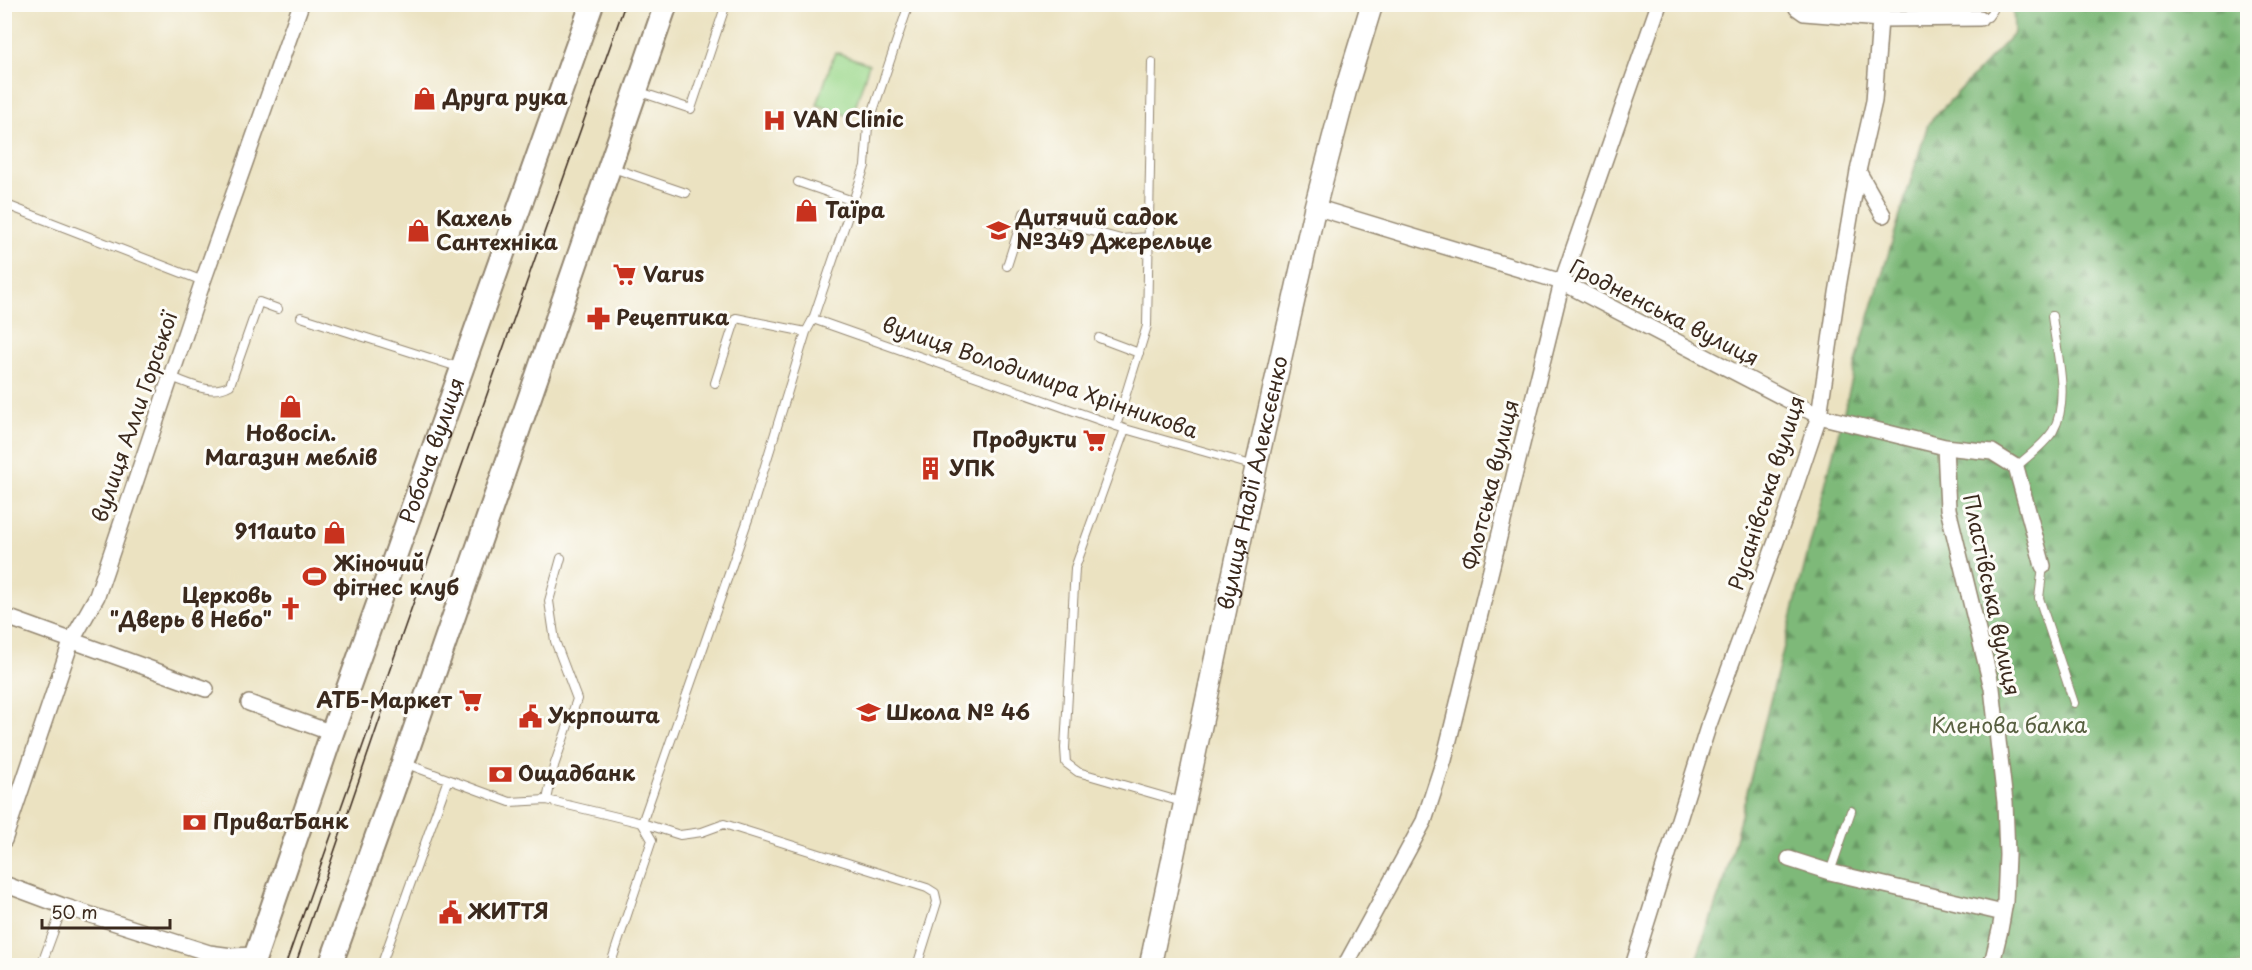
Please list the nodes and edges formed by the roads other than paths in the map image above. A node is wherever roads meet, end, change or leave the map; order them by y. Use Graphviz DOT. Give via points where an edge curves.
graph roads {
  1 [pos="301,4"];
  2 [pos="592,4"];
  3 [pos="666,4"];
  4 [pos="726,4"];
  5 [pos="909,4"];
  6 [pos="1372,4"];
  7 [pos="1659,4"];
  8 [pos="1797,4"];
  9 [pos="1993,4"];
  10 [pos="1980,18"];
  11 [pos="1880,19"];
  12 [pos="1152,62"];
  13 [pos="636,91"];
  14 [pos="609,167"];
  15 [pos="1858,171"];
  16 [pos="798,182"];
  17 [pos="686,193"];
  18 [pos="853,201"];
  19 [pos="4,204"];
  20 [pos="1315,207"];
  21 [pos="1883,215"];
  22 [pos="1149,237"];
  23 [pos="1008,266"];
  24 [pos="203,281"];
  25 [pos="1562,282"];
  26 [pos="278,309"];
  27 [pos="2052,316"];
  28 [pos="301,317"];
  29 [pos="813,320"];
  30 [pos="806,332"];
  31 [pos="1099,338"];
  32 [pos="1139,353"];
  33 [pos="462,369"];
  34 [pos="171,377"];
  35 [pos="715,384"];
  36 [pos="1819,416"];
  37 [pos="1116,426"];
  38 [pos="1125,429"];
  39 [pos="1945,447"];
  40 [pos="1257,467"];
  41 [pos="2016,467"];
  42 [pos="561,558"];
  43 [pos="2043,566"];
  44 [pos="4,616"];
  45 [pos="71,642"];
  46 [pos="206,689"];
  47 [pos="249,703"];
  48 [pos="2074,703"];
  49 [pos="332,733"];
  50 [pos="403,763"];
  51 [pos="448,779"];
  52 [pos="547,800"];
  53 [pos="1184,802"];
  54 [pos="1851,811"];
  55 [pos="642,823"];
  56 [pos="4,840"];
  57 [pos="1790,859"];
  58 [pos="1830,872"];
  59 [pos="4,884"];
  60 [pos="63,906"];
  61 [pos="2003,913"];
  62 [pos="254,960"];
  63 [pos="41,966"];
  64 [pos="330,966"];
  65 [pos="381,966"];
  66 [pos="610,966"];
  67 [pos="917,966"];
  68 [pos="1150,966"];
  69 [pos="1345,966"];
  70 [pos="1633,966"];
  71 [pos="1989,966"];
  1 -- 24 [label="street, вулиця Алли Горської"];
  2 -- 33 [label="main road, Робоча вулиця"];
  3 -- 13 [label="main road"];
  4 -- 13 [label="lane" via="692,109"];
  5 -- 18 [label="lane" via="868,126 866,166"];
  6 -- 20 [label="street, вулиця Надії Алексєєнко"];
  7 -- 25 [label="street, Флотська вулиця"];
  8 -- 11 [label="street" via="1804,14"];
  9 -- 10 [label="lane" via="1988,17"];
  10 -- 11 [label="street"];
  11 -- 15 [label="street, Русанівська вулиця" via="1874,101"];
  12 -- 22 [label="lane"];
  13 -- 14 [label="main road"];
  14 -- 17 [label="lane"];
  14 -- 50 [label="main road"];
  15 -- 21 [label="street"];
  15 -- 36 [label="street, Русанівська вулиця"];
  16 -- 18 [label="lane"];
  18 -- 29 [label="lane"];
  19 -- 24 [label="lane"];
  20 -- 25 [label="street, Гродненська вулиця"];
  20 -- 40 [label="street, вулиця Надії Алексєєнко"];
  22 -- 23 [label="lane" via="1121,239 1024,213"];
  22 -- 32 [label="lane" via="1147,326"];
  24 -- 34 [label="street, вулиця Алли Горської"];
  25 -- 36 [label="street, Гродненська вулиця"];
  25 -- 69 [label="street, Флотська вулиця" via="1444,760 1424,821"];
  26 -- 34 [label="lane" via="259,302 230,385 220,391 210,390"];
  27 -- 41 [label="lane" via="2063,395 2058,419 2052,432"];
  28 -- 33 [label="lane"];
  29 -- 30 [label="lane"];
  29 -- 37 [label="lane, вулиця Володимира Хрінникова"];
  30 -- 35 [label="lane" via="736,318"];
  30 -- 55 [label="lane" via="753,505"];
  31 -- 32 [label="lane"];
  32 -- 37 [label="lane"];
  33 -- 49 [label="main road, Робоча вулиця"];
  34 -- 45 [label="street, вулиця Алли Горської" via="97,596"];
  36 -- 39 [label="street, Гродненська вулиця"];
  36 -- 70 [label="street, Русанівська вулиця" via="1708,727"];
  37 -- 38 [label="lane, вулиця Володимира Хрінникова"];
  38 -- 40 [label="lane, вулиця Володимира Хрінникова"];
  38 -- 53 [label="lane" via="1076,567 1066,763 1078,772"];
  39 -- 41 [label="street, Гродненська вулиця" via="1992,452"];
  39 -- 61 [label="street, Пластівська вулиця" via="1948,509 1992,688 2005,802"];
  40 -- 53 [label="street, вулиця Надії Алексєєнко"];
  41 -- 43 [label="street"];
  42 -- 52 [label="lane" via="549,601 555,641 577,699"];
  43 -- 48 [label="lane" via="2039,598"];
  44 -- 45 [label="street"];
  45 -- 46 [label="street"];
  45 -- 56 [label="street, вулиця Алли Горської"];
  47 -- 49 [label="street"];
  49 -- 62 [label="main road, Робоча вулиця"];
  50 -- 51 [label="lane"];
  50 -- 64 [label="main road"];
  51 -- 52 [label="lane" via="510,802"];
  51 -- 65 [label="lane"];
  52 -- 55 [label="lane"];
  53 -- 68 [label="street, вулиця Надії Алексєєнко"];
  54 -- 58 [label="lane"];
  55 -- 66 [label="lane" via="652,840"];
  55 -- 67 [label="lane" via="680,835 724,824 927,888 935,893 937,902"];
  57 -- 58 [label="street"];
  58 -- 61 [label="street"];
  59 -- 60 [label="street"];
  60 -- 62 [label="street" via="209,953"];
  60 -- 63 [label="lane"];
  61 -- 71 [label="street, Пластівська вулиця"];
}
